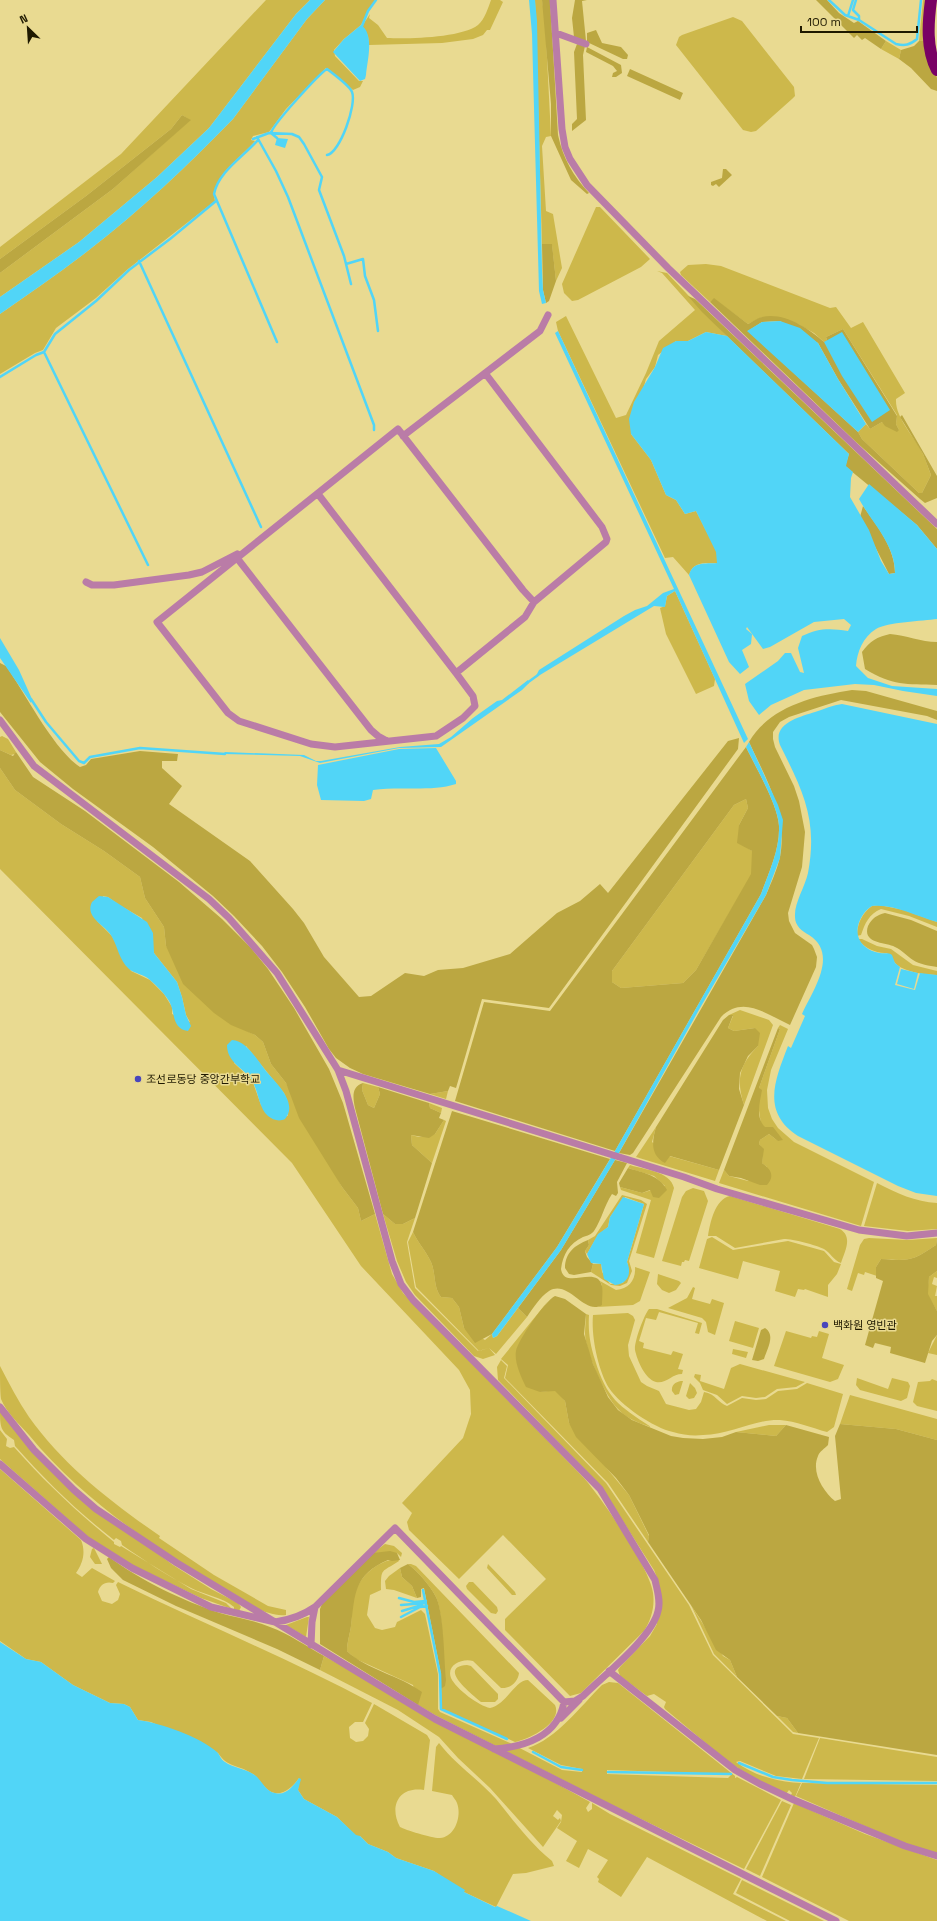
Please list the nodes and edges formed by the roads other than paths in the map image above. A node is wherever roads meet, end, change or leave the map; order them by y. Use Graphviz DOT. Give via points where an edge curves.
graph roads {
  1 [pos="553,0"];
  2 [pos="931,0"];
  3 [pos="556,33"];
  4 [pos="586,44"];
  5 [pos="937,70"];
  6 [pos="548,315"];
  7 [pos="485,373"];
  8 [pos="403,436"];
  9 [pos="318,494"];
  10 [pos="937,524"];
  11 [pos="253,545"];
  12 [pos="237,558"];
  13 [pos="86,582"];
  14 [pos="534,602"];
  15 [pos="456,673"];
  16 [pos="0,720"];
  17 [pos="387,741"];
  18 [pos="338,1070"];
  19 [pos="937,1234"];
  20 [pos="0,1407"];
  21 [pos="0,1464"];
  22 [pos="315,1607"];
  23 [pos="275,1622"];
  24 [pos="311,1645"];
  25 [pos="609,1671"];
  26 [pos="583,1696"];
  27 [pos="564,1702"];
  28 [pos="559,1720"];
  29 [pos="494,1749"];
  30 [pos="937,1856"];
  31 [pos="836,1921"];
  1 -- 3 [label="street"];
  2 -- 5 [label="highway" via="928,37"];
  3 -- 4 [label="street"];
  3 -- 10 [label="street" via="565,147 587,185 668,268"];
  6 -- 7 [label="street" via="540,331"];
  7 -- 8 [label="street"];
  7 -- 14 [label="street" via="602,527 607,539"];
  8 -- 9 [label="street" via="398,429"];
  8 -- 14 [label="street"];
  9 -- 11 [label="street"];
  9 -- 15 [label="street"];
  11 -- 12 [label="street"];
  11 -- 13 [label="street" via="202,572 114,585 92,585"];
  12 -- 17 [label="street" via="371,730"];
  12 -- 17 [label="street" via="157,622 220,704 239,721 320,746 335,747"];
  14 -- 15 [label="street" via="525,617"];
  15 -- 17 [label="street" via="474,700 475,706 470,712 436,736"];
  16 -- 18 [label="street" via="34,766 209,899 229,918 277,973"];
  18 -- 19 [label="street" via="717,1189 859,1230 907,1236"];
  18 -- 25 [label="street" via="353,1110 392,1261 401,1284 413,1300 600,1489 655,1580 659,1610 654,1623"];
  20 -- 23 [label="street" via="34,1450 96,1509 177,1563"];
  21 -- 23 [label="street" via="86,1539 132,1568 211,1607"];
  22 -- 23 [label="street" via="292,1620"];
  22 -- 24 [label="street"];
  22 -- 27 [label="street" via="395,1528"];
  23 -- 24 [label="street"];
  24 -- 29 [label="street" via="435,1719"];
  25 -- 26 [label="street"];
  25 -- 30 [label="street" via="735,1770 794,1800 905,1846"];
  26 -- 27 [label="street" via="575,1701"];
  26 -- 28 [label="street"];
  27 -- 28 [label="street"];
  28 -- 29 [label="street" via="532,1741 518,1746"];
  29 -- 31 [label="street"];
}
